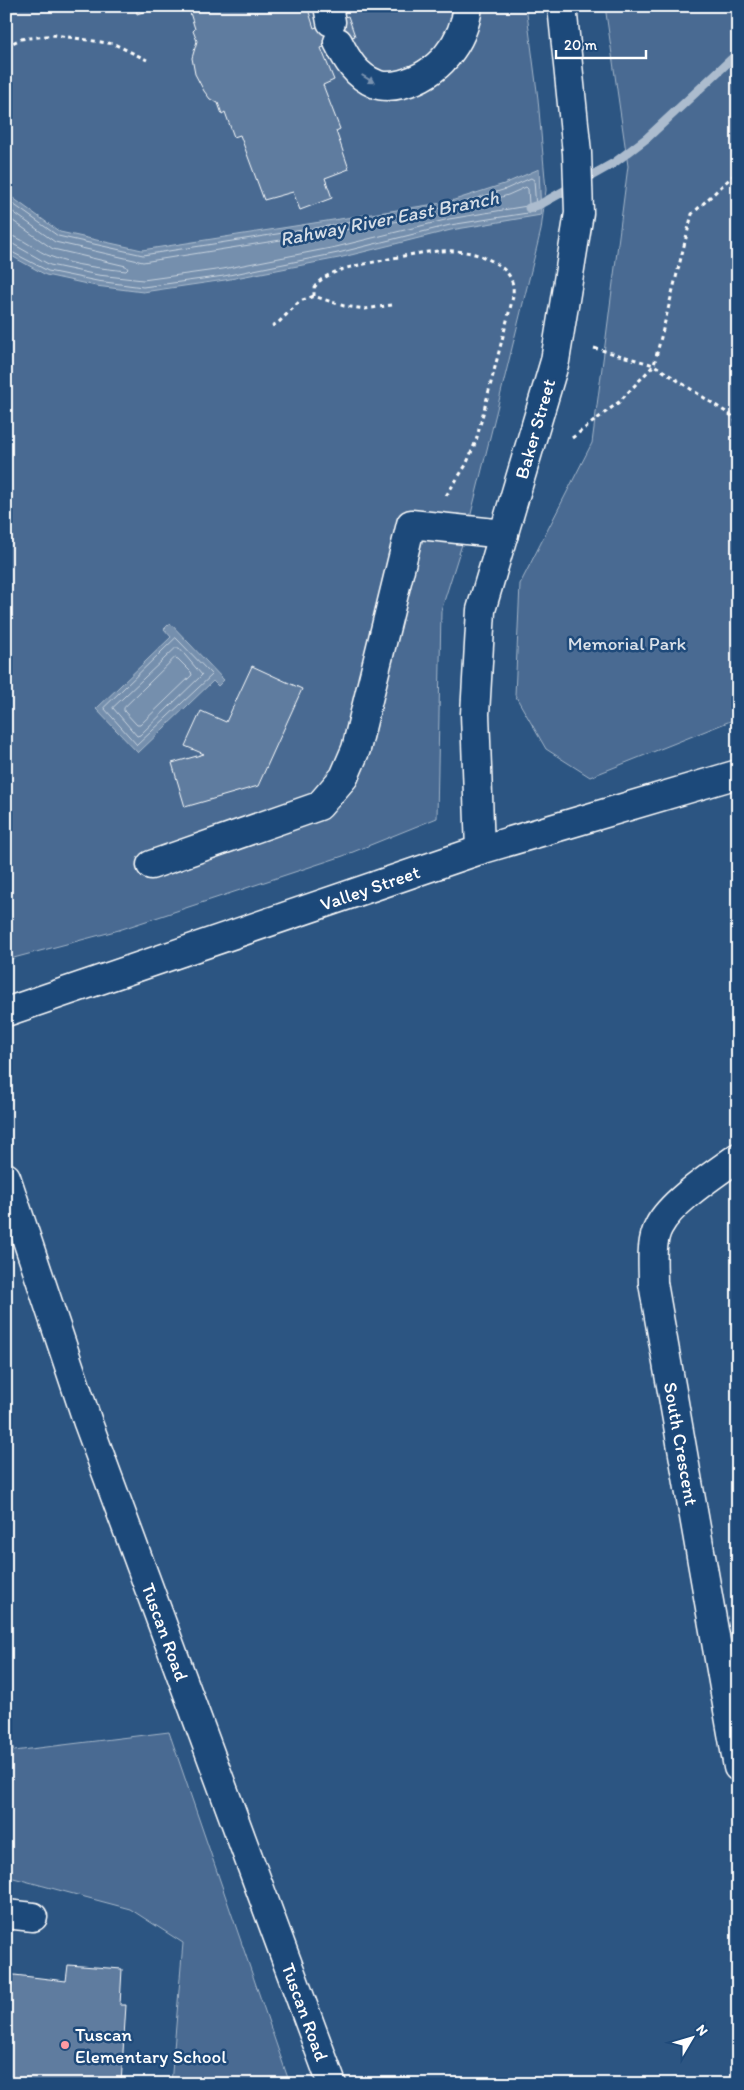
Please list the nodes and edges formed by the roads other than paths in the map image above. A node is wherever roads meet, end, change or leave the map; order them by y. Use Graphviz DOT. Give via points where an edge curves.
graph roads {
  1 [pos="468,6"];
  2 [pos="562,6"];
  3 [pos="332,24"];
  4 [pos="504,534"];
  5 [pos="738,774"];
  6 [pos="480,850"];
  7 [pos="151,865"];
  8 [pos="6,1012"];
  9 [pos="738,1157"];
  10 [pos="6,1177"];
  11 [pos="738,1767"];
  12 [pos="6,1914"];
  13 [pos="34,1918"];
  14 [pos="332,2084"];
  3 -- 1 [label="street, one-way" via="350,66 363,78 378,85 395,86 432,71 450,52 461,33"];
  2 -- 4 [label="street, Baker Street" via="577,153 579,213 555,361"];
  4 -- 6 [label="street, Baker Street" via="481,610 475,714"];
  4 -- 7 [label="street" via="411,524 356,749 344,777 319,806"];
  5 -- 6 [label="street, Valley Street"];
  6 -- 8 [label="street, Valley Street"];
  9 -- 11 [label="street, South Crescent" via="678,1203 658,1226 653,1249 653,1275"];
  10 -- 14 [label="street, Tuscan Road" via="88,1423"];
  12 -- 13 [label="street"];
}
